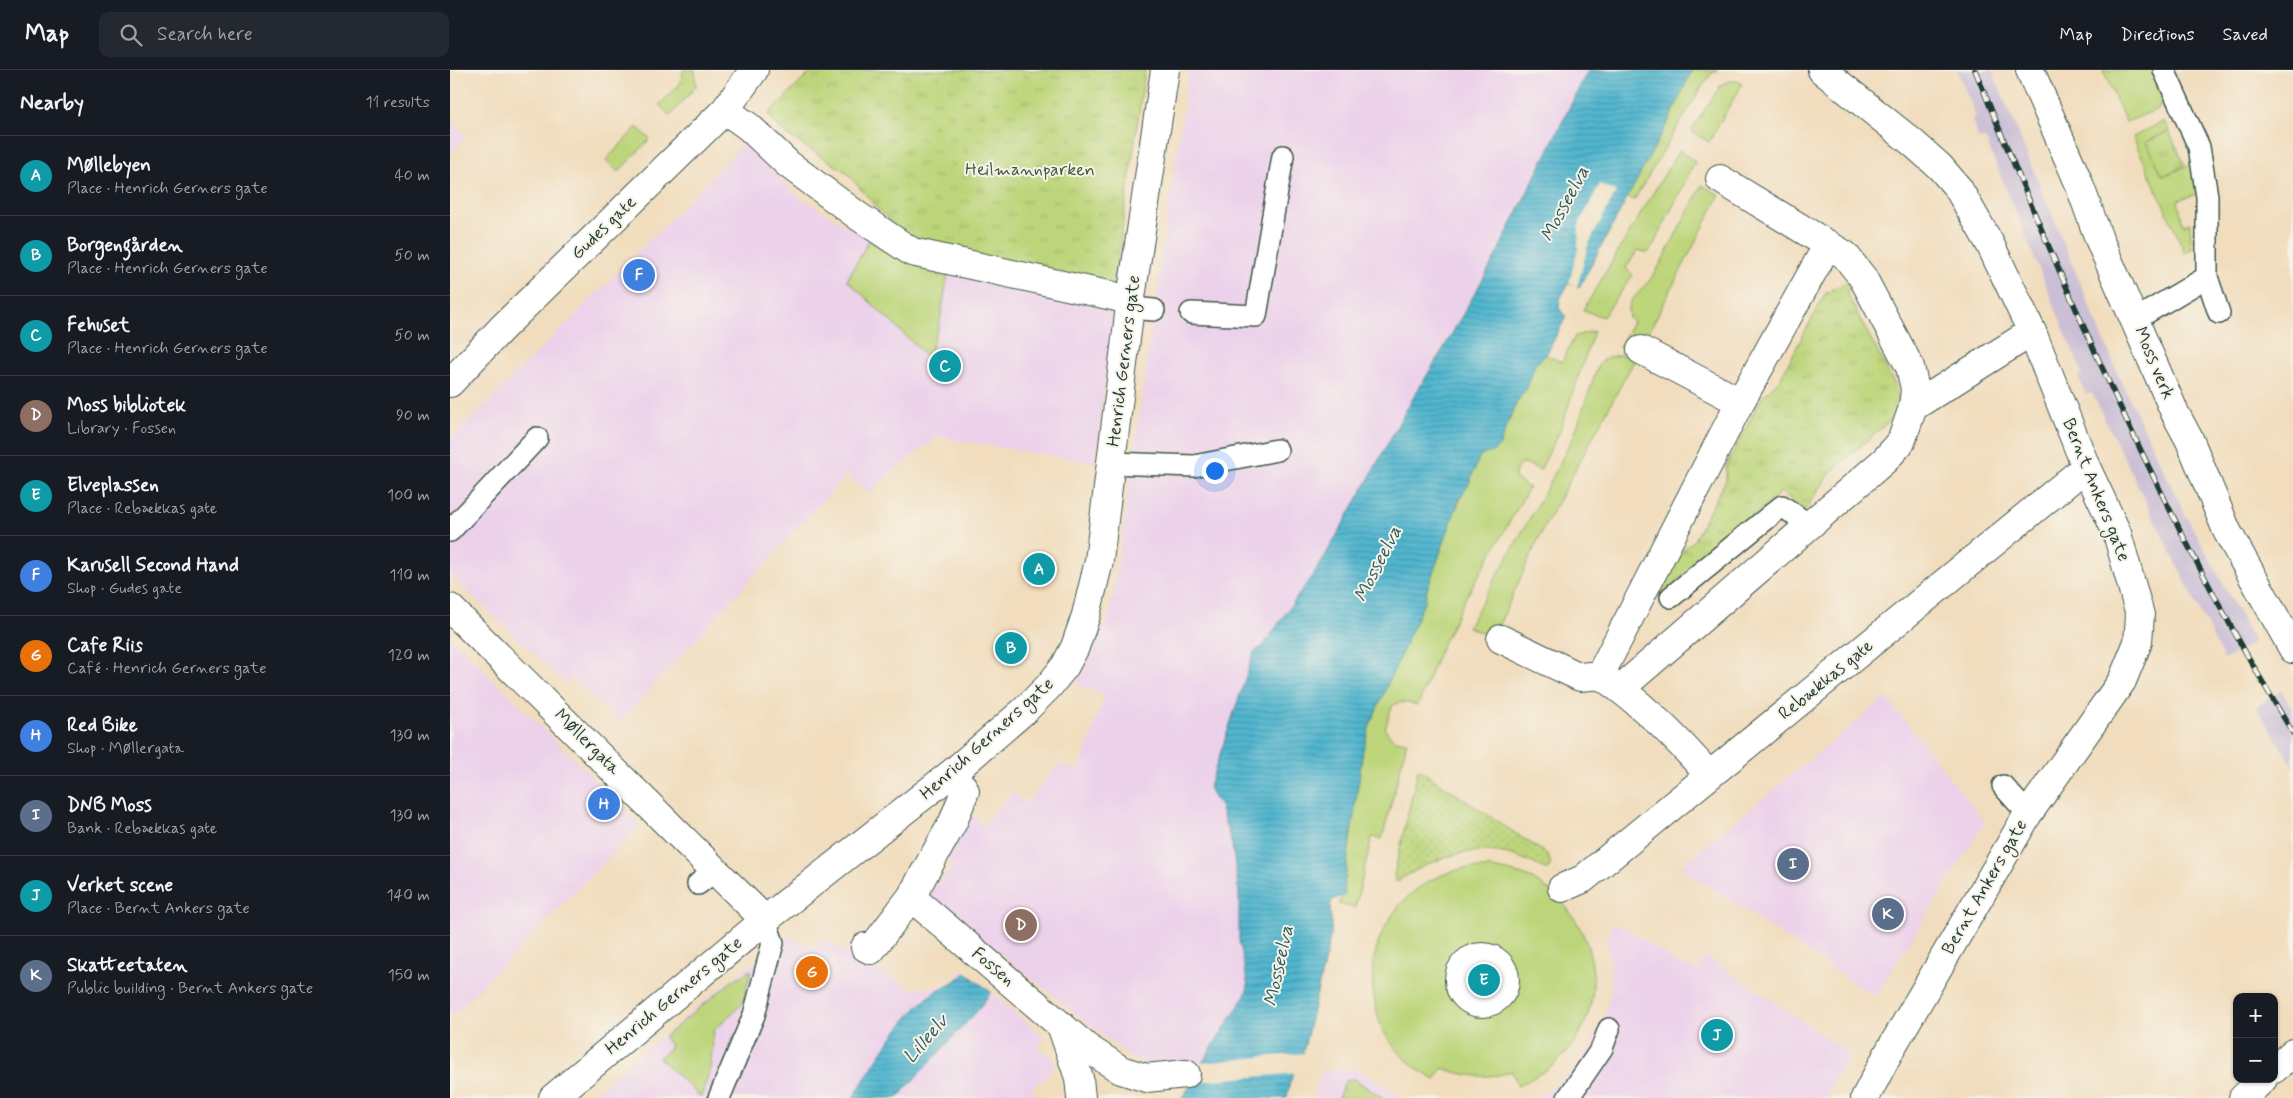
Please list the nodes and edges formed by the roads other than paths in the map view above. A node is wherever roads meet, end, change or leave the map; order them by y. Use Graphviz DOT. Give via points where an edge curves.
graph roads {
  1 [pos="754,70"];
  2 [pos="1164,70"];
  3 [pos="1822,70"];
  4 [pos="2030,70"];
  5 [pos="2164,70"];
  6 [pos="725,110"];
  7 [pos="1283,156"];
  8 [pos="1720,179"];
  9 [pos="1828,244"];
  10 [pos="2207,277"];
  11 [pos="1138,306"];
  12 [pos="1190,313"];
  13 [pos="2219,313"];
  14 [pos="2136,319"];
  15 [pos="2032,332"];
  16 [pos="1641,350"];
  17 [pos="450,383"];
  18 [pos="1740,402"];
  19 [pos="1913,408"];
  20 [pos="537,438"];
  21 [pos="1277,450"];
  22 [pos="1111,463"];
  23 [pos="2086,467"];
  24 [pos="1809,525"];
  25 [pos="450,531"];
  26 [pos="1670,597"];
  27 [pos="450,608"];
  28 [pos="1501,639"];
  29 [pos="2293,649"];
  30 [pos="1610,682"];
  31 [pos="1709,775"];
  32 [pos="2003,786"];
  33 [pos="963,788"];
  34 [pos="2028,814"];
  35 [pos="1562,888"];
  36 [pos="911,897"];
  37 [pos="765,920"];
  38 [pos="865,947"];
  39 [pos="1061,1025"];
  40 [pos="1609,1029"];
  41 [pos="2293,1052"];
  42 [pos="2278,1065"];
  43 [pos="1186,1074"];
  44 [pos="2259,1083"];
  45 [pos="553,1098"];
  46 [pos="720,1098"];
  47 [pos="1081,1098"];
  48 [pos="1568,1098"];
  49 [pos="1864,1098"];
  50 [pos="2243,1098"];
  1 -- 6 [label="street, Gudes gate"];
  2 -- 11 [label="street, Henrich Gerners gate"];
  3 -- 15 [label="street, Bernt Ankers gate" via="1933,161 1958,188 1990,244"];
  4 -- 14 [label="street, Moss verk" via="2099,239"];
  5 -- 10 [label="lane" via="2199,146 2207,196"];
  6 -- 11 [label="street" via="749,127 788,164 912,252 1117,297"];
  6 -- 17 [label="street, Gudes gate"];
  7 -- 12 [label="lane" via="1256,316"];
  8 -- 9 [label="street"];
  9 -- 18 [label="street"];
  9 -- 19 [label="street" via="1844,254 1863,278 1910,366 1915,389"];
  10 -- 13 [label="lane"];
  10 -- 14 [label="lane"];
  11 -- 22 [label="street, Henrich Gerners gate"];
  14 -- 29 [label="street, Moss verk" via="2227,531"];
  15 -- 19 [label="street"];
  15 -- 23 [label="street, Bernt Ankers gate"];
  16 -- 18 [label="street"];
  18 -- 30 [label="street"];
  19 -- 24 [label="street" via="1901,442 1886,460"];
  20 -- 25 [label="lane"];
  21 -- 22 [label="lane" via="1194,466"];
  22 -- 37 [label="street, Henrich Gerners gate" via="1092,592 1075,647 1065,666 1026,709 952,773"];
  23 -- 31 [label="street, Rebækkas gate"];
  23 -- 34 [label="street, Bernt Ankers gate" via="2117,533 2140,615 2138,642 2122,681"];
  24 -- 26 [label="lane" via="1782,506"];
  24 -- 30 [label="street"];
  27 -- 37 [label="street, Møllergata" via="707,877"];
  28 -- 30 [label="street" via="1580,677"];
  30 -- 31 [label="street" via="1680,741"];
  31 -- 35 [label="street, Rebækkas gate" via="1583,879"];
  32 -- 34 [label="lane"];
  33 -- 36 [label="street" via="965,791 953,822"];
  34 -- 49 [label="street, Bernt Ankers gate"];
  36 -- 38 [label="street" via="871,950"];
  36 -- 39 [label="street, Fossen"];
  37 -- 45 [label="street, Henrich Gerners gate"];
  37 -- 46 [label="lane" via="772,943 756,1006"];
  39 -- 43 [label="street, Fossen" via="1121,1070 1146,1078"];
  39 -- 47 [label="street"];
  40 -- 48 [label="lane" via="1602,1048"];
  41 -- 42 [label="street"];
  44 -- 50 [label="street"];
}
